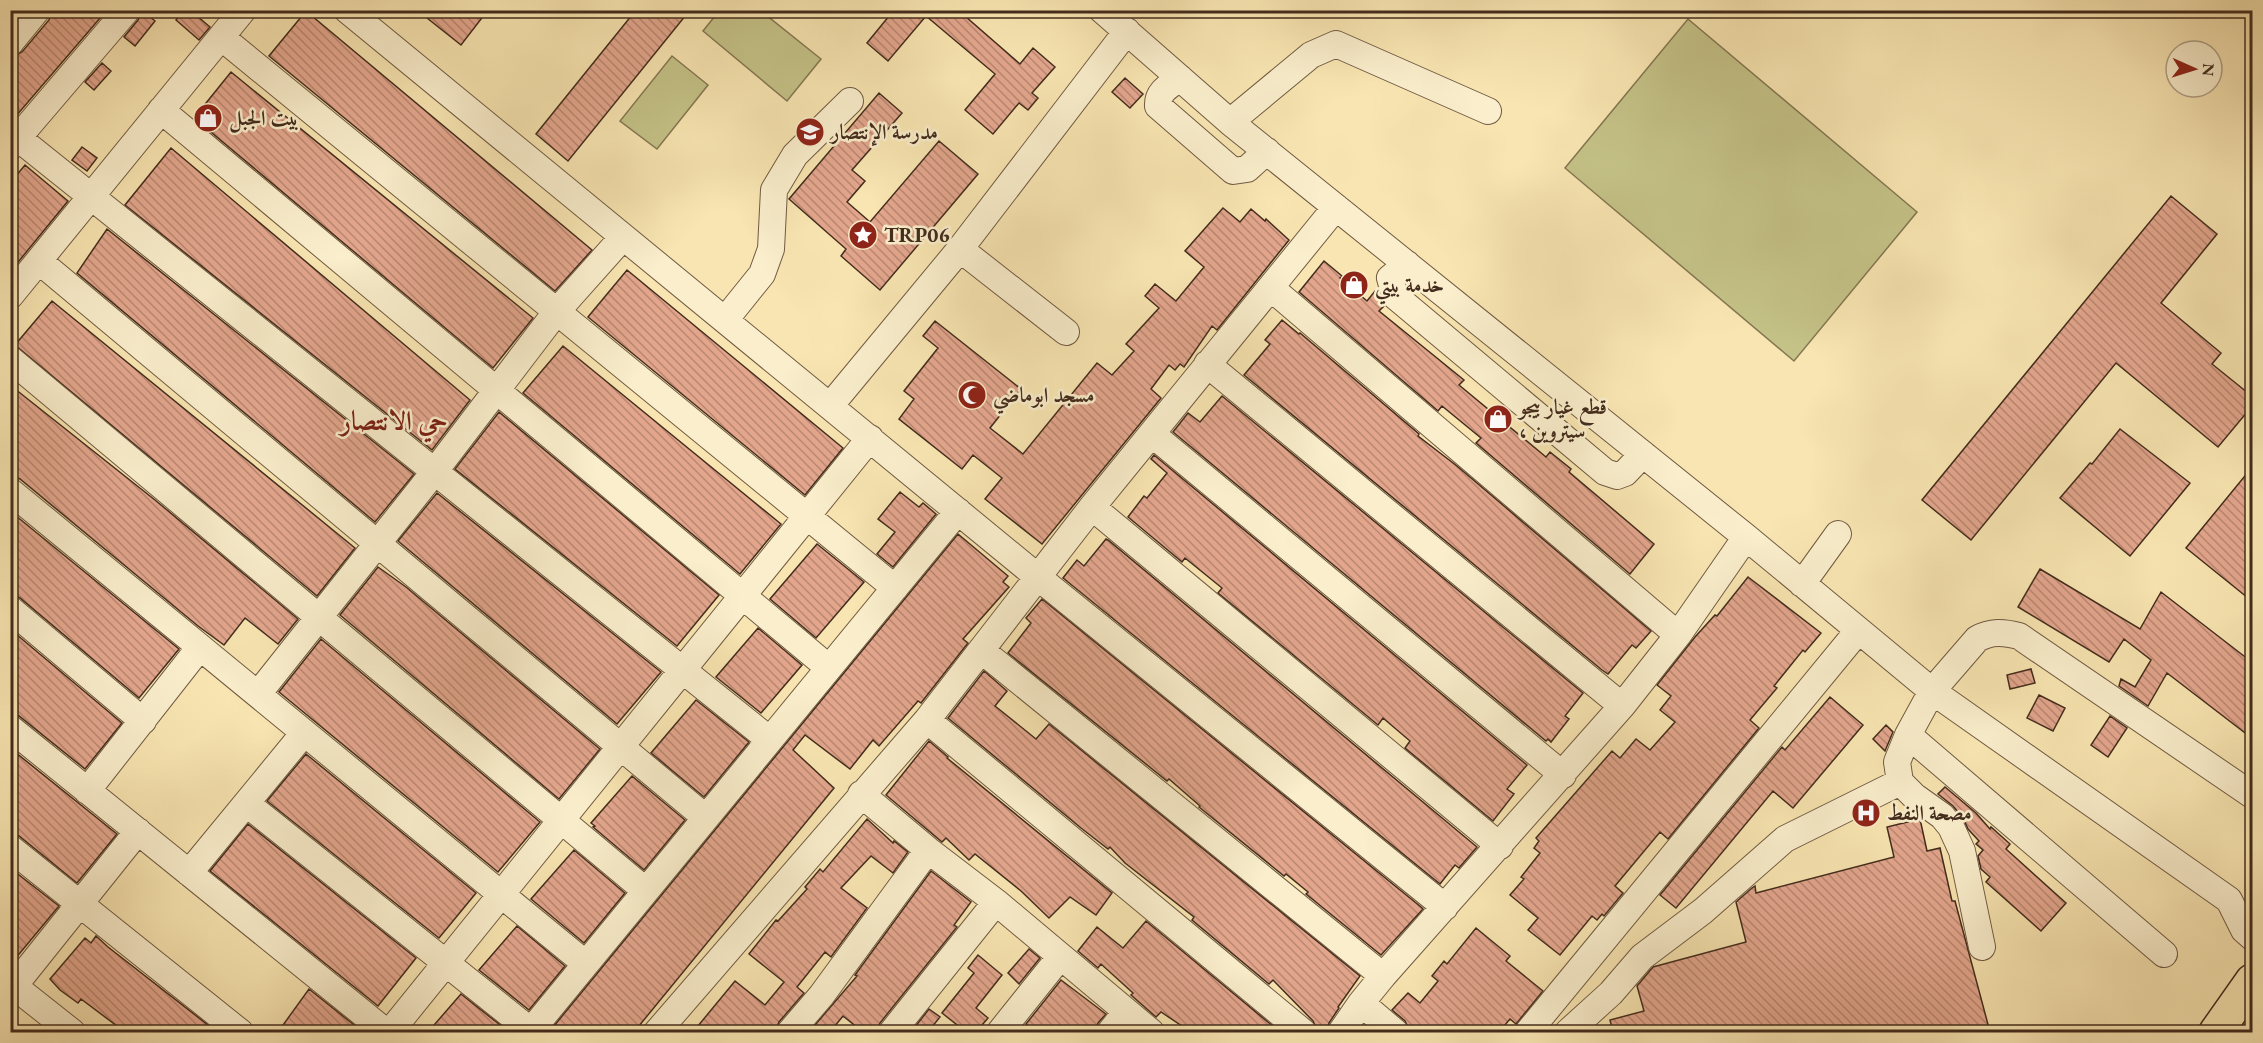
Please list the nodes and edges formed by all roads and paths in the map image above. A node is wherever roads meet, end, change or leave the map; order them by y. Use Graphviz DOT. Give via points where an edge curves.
graph roads {
  1 [pos="37,10"];
  2 [pos="127,10"];
  3 [pos="243,10"];
  4 [pos="347,10"];
  5 [pos="1102,10"];
  6 [pos="1127,31"];
  7 [pos="221,37"];
  8 [pos="10,43"];
  9 [pos="1180,78"];
  10 [pos="850,101"];
  11 [pos="161,110"];
  12 [pos="1488,111"];
  13 [pos="1230,122"];
  14 [pos="14,142"];
  15 [pos="1266,151"];
  16 [pos="91,196"];
  17 [pos="1336,207"];
  18 [pos="623,237"];
  19 [pos="960,249"];
  20 [pos="39,261"];
  21 [pos="1407,264"];
  22 [pos="1271,288"];
  23 [pos="10,296"];
  24 [pos="557,311"];
  25 [pos="725,321"];
  26 [pos="1066,332"];
  27 [pos="10,359"];
  28 [pos="1207,364"];
  29 [pos="1531,364"];
  30 [pos="496,390"];
  31 [pos="1507,390"];
  32 [pos="830,406"];
  33 [pos="1152,434"];
  34 [pos="870,438"];
  35 [pos="1643,454"];
  36 [pos="435,471"];
  37 [pos="10,491"];
  38 [pos="1092,507"];
  39 [pos="958,511"];
  40 [pos="807,516"];
  41 [pos="1838,534"];
  42 [pos="1746,537"];
  43 [pos="377,544"];
  44 [pos="1038,578"];
  45 [pos="1802,584"];
  46 [pos="895,588"];
  47 [pos="743,596"];
  48 [pos="10,609"];
  49 [pos="320,618"];
  50 [pos="1858,631"];
  51 [pos="1678,635"];
  52 [pos="200,647"];
  53 [pos="981,650"];
  54 [pos="829,668"];
  55 [pos="683,670"];
  56 [pos="1932,692"];
  57 [pos="258,694"];
  58 [pos="1622,706"];
  59 [pos="927,720"];
  60 [pos="142,721"];
  61 [pos="10,728"];
  62 [pos="304,733"];
  63 [pos="1908,735"];
  64 [pos="770,740"];
  65 [pos="621,747"];
  66 [pos="1563,775"];
  67 [pos="1900,782"];
  68 [pos="87,791"];
  69 [pos="861,794"];
  70 [pos="2253,795"];
  71 [pos="247,804"];
  72 [pos="706,818"];
  73 [pos="562,820"];
  74 [pos="138,831"];
  75 [pos="1500,846"];
  76 [pos="10,848"];
  77 [pos="928,850"];
  78 [pos="189,873"];
  79 [pos="646,891"];
  80 [pos="501,895"];
  81 [pos="996,902"];
  82 [pos="2241,902"];
  83 [pos="79,903"];
  84 [pos="1445,907"];
  85 [pos="2253,937"];
  86 [pos="1982,947"];
  87 [pos="2164,954"];
  88 [pos="1060,957"];
  89 [pos="446,964"];
  90 [pos="586,964"];
  91 [pos="1383,976"];
  92 [pos="2253,981"];
  93 [pos="12,985"];
  94 [pos="1361,1003"];
  95 [pos="1126,1012"];
  96 [pos="72,1032"];
  97 [pos="240,1032"];
  98 [pos="388,1032"];
  99 [pos="530,1032"];
  100 [pos="657,1032"];
  101 [pos="790,1032"];
  102 [pos="892,1032"];
  103 [pos="1000,1032"];
  104 [pos="1110,1032"];
  105 [pos="1151,1032"];
  106 [pos="1303,1032"];
  107 [pos="1341,1032"];
  108 [pos="1395,1032"];
  109 [pos="1528,1032"];
  110 [pos="1568,1032"];
  111 [pos="2216,1032"];
  1 -- 8 [label="street"];
  2 -- 14 [label="street"];
  3 -- 7 [label="street"];
  4 -- 18 [label="street"];
  5 -- 6 [label="street"];
  6 -- 9 [label="street"];
  6 -- 19 [label="street"];
  7 -- 11 [label="street"];
  7 -- 24 [label="street"];
  9 -- 13 [label="street"];
  9 -- 15 [label="street" via="1158,100 1158,106 1174,122 1233,171 1247,169"];
  10 -- 25 [label="street" via="795,155 774,190 771,249 762,274"];
  11 -- 16 [label="street"];
  11 -- 30 [label="street"];
  12 -- 13 [label="street" via="1336,44 1311,56"];
  13 -- 15 [label="street"];
  14 -- 16 [label="street"];
  15 -- 17 [label="street"];
  16 -- 20 [label="street"];
  16 -- 36 [label="street"];
  17 -- 21 [label="street"];
  17 -- 22 [label="street"];
  18 -- 24 [label="street"];
  18 -- 25 [label="street"];
  19 -- 26 [label="street"];
  19 -- 32 [label="street"];
  20 -- 23 [label="street"];
  20 -- 43 [label="street"];
  21 -- 29 [label="street"];
  21 -- 31 [label="street" via="1390,278 1395,296"];
  22 -- 28 [label="street"];
  22 -- 51 [label="street"];
  24 -- 30 [label="street"];
  24 -- 40 [label="street"];
  25 -- 32 [label="street"];
  27 -- 49 [label="street"];
  28 -- 33 [label="street"];
  28 -- 58 [label="street"];
  29 -- 31 [label="street"];
  29 -- 35 [label="street"];
  30 -- 36 [label="street"];
  30 -- 47 [label="street"];
  31 -- 35 [label="street" via="1605,472 1617,476 1625,473"];
  32 -- 34 [label="street"];
  33 -- 38 [label="street"];
  33 -- 66 [label="street"];
  34 -- 39 [label="street"];
  34 -- 40 [label="street"];
  35 -- 42 [label="street"];
  36 -- 43 [label="street"];
  36 -- 55 [label="street"];
  37 -- 52 [label="street"];
  38 -- 44 [label="street"];
  38 -- 75 [label="street"];
  39 -- 44 [label="street"];
  39 -- 46 [label="street"];
  40 -- 46 [label="street"];
  40 -- 47 [label="street"];
  41 -- 45 [label="street"];
  42 -- 45 [label="street"];
  42 -- 51 [label="street"];
  43 -- 49 [label="street"];
  43 -- 65 [label="street"];
  44 -- 53 [label="street"];
  44 -- 84 [label="street"];
  45 -- 50 [label="street"];
  46 -- 54 [label="street"];
  47 -- 54 [label="street"];
  47 -- 55 [label="street"];
  48 -- 60 [label="street"];
  49 -- 57 [label="street"];
  49 -- 73 [label="street"];
  50 -- 56 [label="street"];
  50 -- 109 [label="street"];
  51 -- 58 [label="street"];
  52 -- 57 [label="street"];
  52 -- 60 [label="street"];
  53 -- 59 [label="street"];
  53 -- 91 [label="street"];
  54 -- 64 [label="street"];
  55 -- 64 [label="street"];
  55 -- 65 [label="street"];
  56 -- 63 [label="street"];
  56 -- 70 [label="street" via="1977,639 1987,634 2019,636"];
  56 -- 82 [label="street"];
  57 -- 62 [label="street"];
  58 -- 66 [label="street"];
  59 -- 69 [label="street"];
  59 -- 106 [label="street"];
  60 -- 68 [label="street"];
  61 -- 68 [label="street"];
  62 -- 71 [label="street"];
  62 -- 80 [label="street"];
  63 -- 67 [label="street" via="1897,762"];
  63 -- 87 [label="street"];
  64 -- 72 [label="street"];
  65 -- 72 [label="street"];
  65 -- 73 [label="street"];
  66 -- 75 [label="street"];
  67 -- 86 [label="street" via="1951,827 1962,851"];
  67 -- 110 [label="street" via="1785,839 1703,911 1642,957 1611,993"];
  68 -- 74 [label="street"];
  69 -- 77 [label="street"];
  69 -- 100 [label="street"];
  71 -- 78 [label="street"];
  71 -- 89 [label="street"];
  72 -- 79 [label="street"];
  73 -- 79 [label="street"];
  73 -- 80 [label="street"];
  74 -- 78 [label="street"];
  74 -- 83 [label="street"];
  75 -- 84 [label="street"];
  76 -- 83 [label="street"];
  77 -- 81 [label="street"];
  77 -- 101 [label="street"];
  78 -- 98 [label="street"];
  79 -- 90 [label="street"];
  80 -- 89 [label="street"];
  80 -- 90 [label="street"];
  81 -- 88 [label="street"];
  81 -- 102 [label="street"];
  82 -- 85 [label="street" via="2244,930"];
  83 -- 93 [label="street"];
  83 -- 97 [label="street"];
  84 -- 91 [label="street"];
  88 -- 95 [label="street"];
  88 -- 103 [label="street"];
  89 -- 98 [label="street"];
  89 -- 99 [label="street"];
  90 -- 99 [label="street"];
  91 -- 94 [label="street"];
  92 -- 111 [label="highway"];
  93 -- 96 [label="street"];
  94 -- 107 [label="street"];
  94 -- 108 [label="street"];
  95 -- 104 [label="street"];
  95 -- 105 [label="street"];
}
